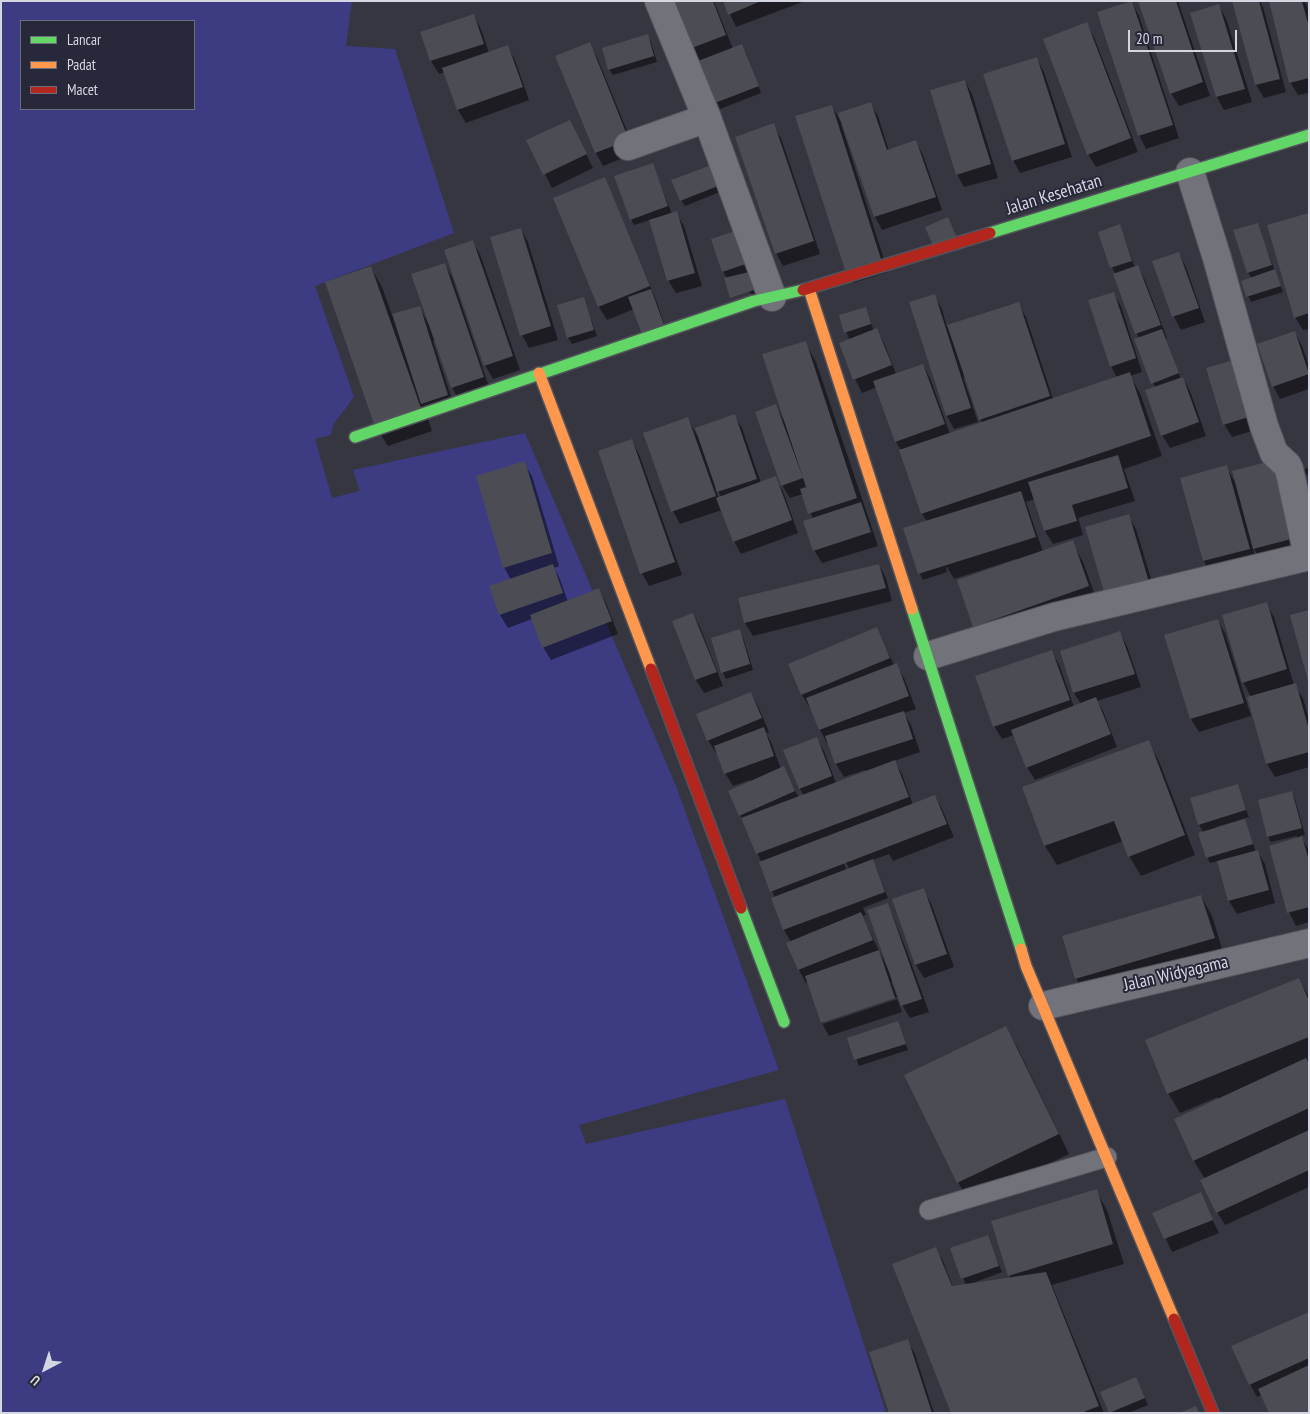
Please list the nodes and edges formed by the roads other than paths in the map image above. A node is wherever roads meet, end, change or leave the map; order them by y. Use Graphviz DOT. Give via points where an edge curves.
graph roads {
  1 [pos="659,1"];
  2 [pos="707,118"];
  3 [pos="1309,135"];
  4 [pos="628,146"];
  5 [pos="1190,172"];
  6 [pos="809,289"];
  7 [pos="772,297"];
  8 [pos="539,373"];
  9 [pos="355,437"];
  10 [pos="1308,556"];
  11 [pos="928,656"];
  12 [pos="1309,943"];
  13 [pos="1043,1006"];
  14 [pos="784,1022"];
  15 [pos="1107,1157"];
  16 [pos="929,1210"];
  17 [pos="1213,1413"];
  1 -- 2 [label="street"];
  2 -- 4 [label="street"];
  2 -- 7 [label="street"];
  3 -- 5 [label="street, Jalan Kesehatan"];
  5 -- 6 [label="street, Jalan Kesehatan"];
  5 -- 10 [label="street" via="1264,426 1274,453 1289,469"];
  6 -- 7 [label="street, Jalan Kesehatan"];
  6 -- 11 [label="street"];
  7 -- 8 [label="street, Jalan Kesehatan"];
  8 -- 9 [label="street, Jalan Kesehatan"];
  8 -- 14 [label="street"];
  10 -- 11 [label="street" via="1054,617"];
  11 -- 13 [label="street" via="1026,966"];
  12 -- 13 [label="street, Jalan Widyagama"];
  13 -- 15 [label="street"];
  15 -- 16 [label="lane"];
  15 -- 17 [label="street"];
}
